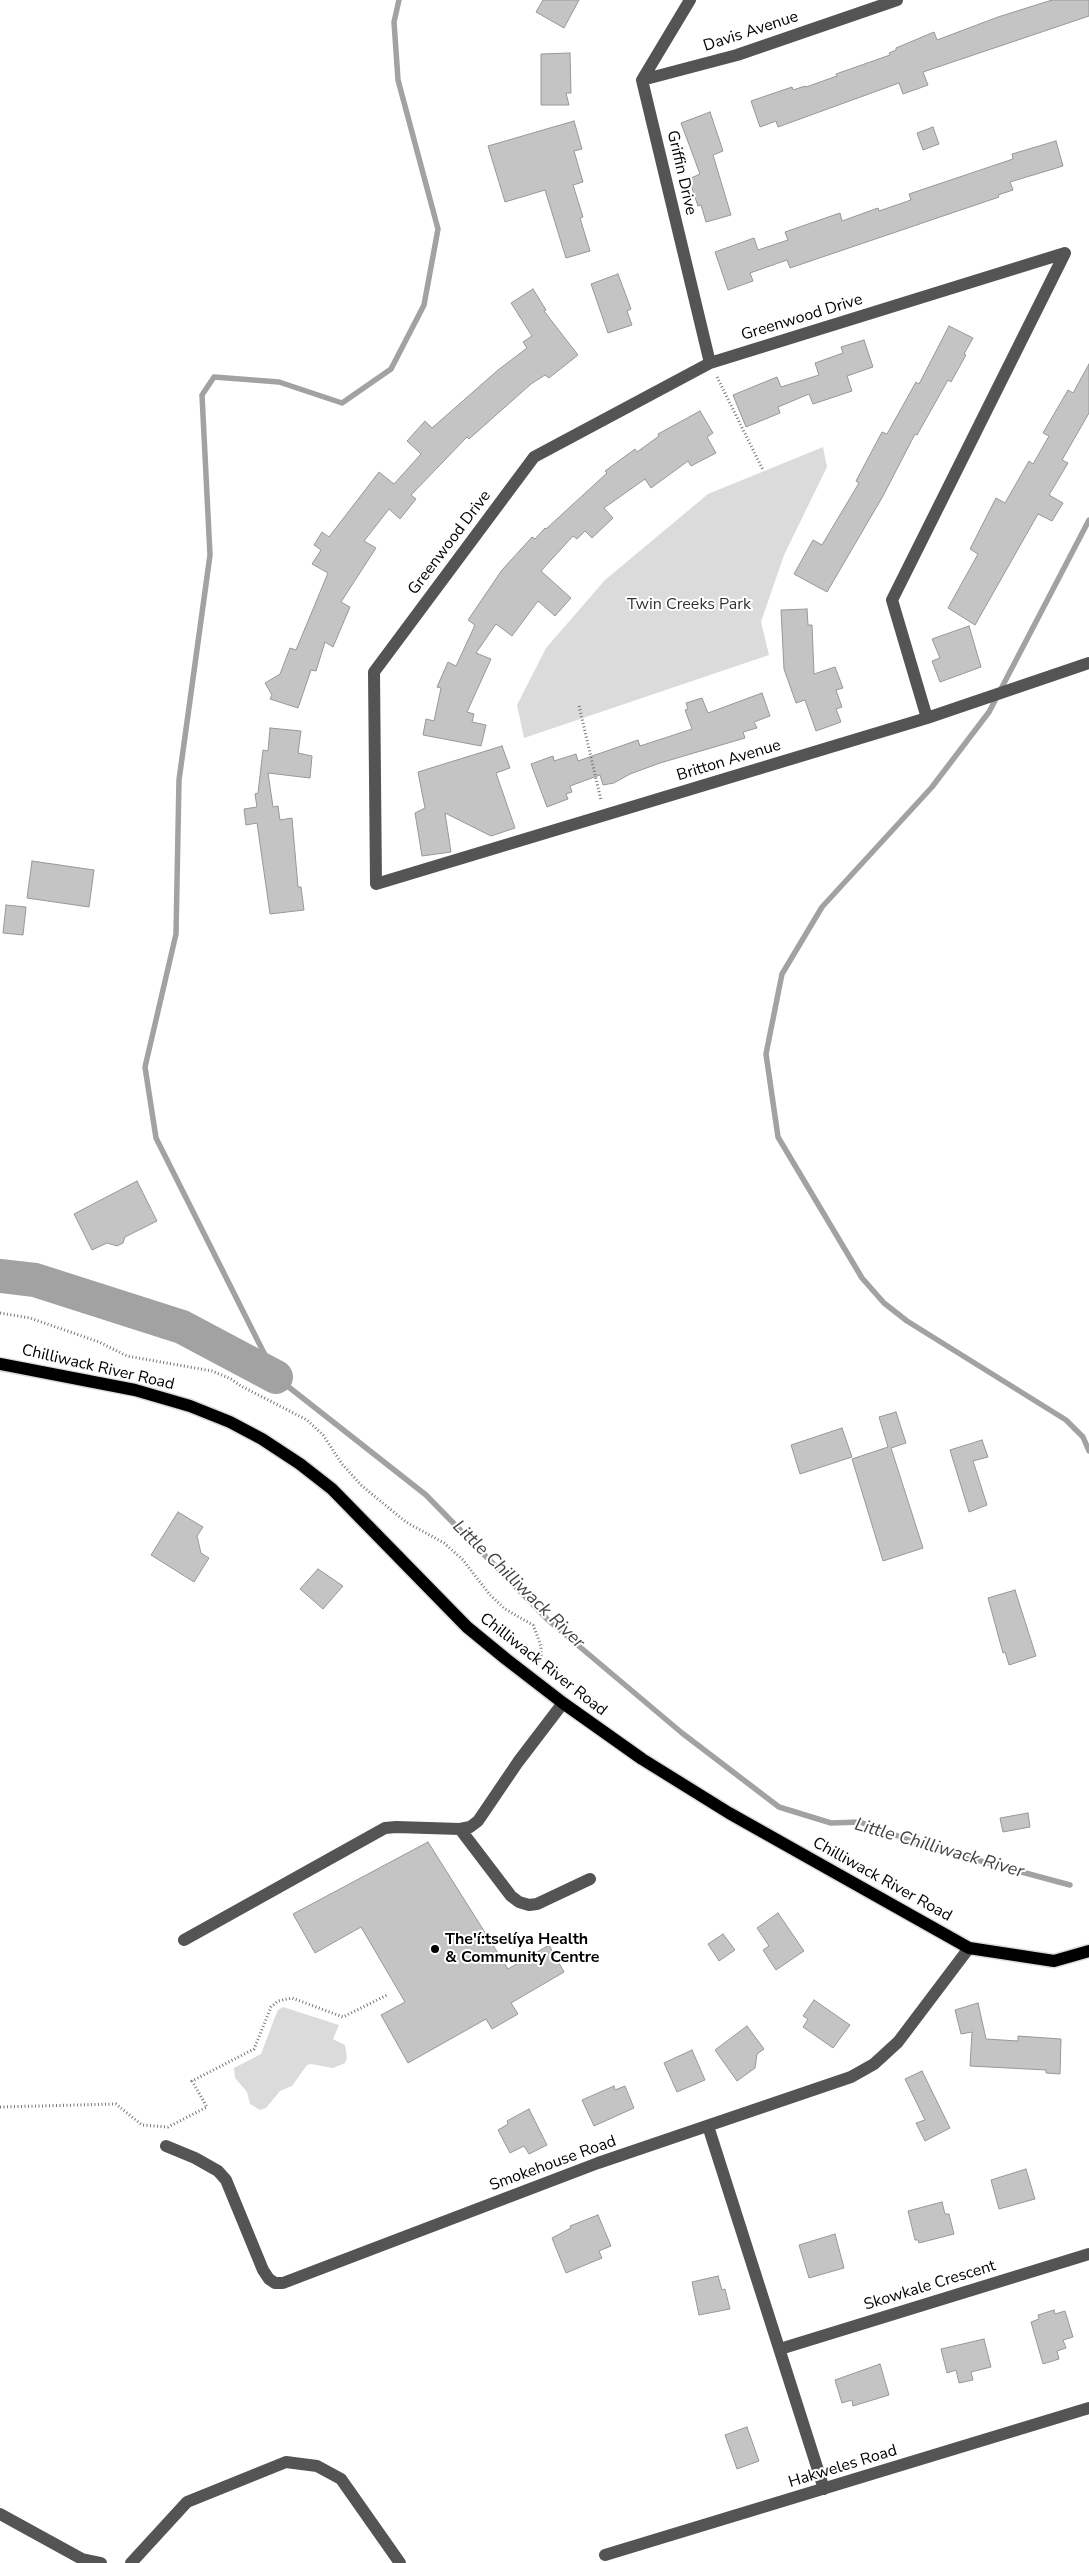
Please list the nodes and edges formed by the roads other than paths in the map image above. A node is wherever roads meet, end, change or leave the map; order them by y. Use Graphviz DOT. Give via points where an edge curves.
graph roads {
  1 [pos="690,0"];
  2 [pos="897,0"];
  3 [pos="642,80"];
  4 [pos="710,363"];
  5 [pos="1089,663"];
  6 [pos="927,718"];
  7 [pos="376,884"];
  8 [pos="0,1364"];
  9 [pos="563,1704"];
  10 [pos="460,1829"];
  11 [pos="590,1879"];
  12 [pos="184,1940"];
  13 [pos="969,1948"];
  14 [pos="1089,1951"];
  15 [pos="708,2126"];
  16 [pos="166,2146"];
  17 [pos="1089,2254"];
  18 [pos="780,2349"];
  19 [pos="1089,2408"];
  20 [pos="824,2489"];
  21 [pos="0,2514"];
  22 [pos="605,2554"];
  23 [pos="101,2563"];
  24 [pos="131,2563"];
  25 [pos="400,2563"];
  1 -- 3 [label="street"];
  2 -- 3 [label="street, Davis Avenue" via="737,55"];
  3 -- 4 [label="street, Griffin Drive"];
  4 -- 6 [label="street, Greenwood Drive" via="1065,253 892,600"];
  4 -- 7 [label="street, Greenwood Drive" via="534,457 374,672"];
  5 -- 6 [label="street, Britton Avenue"];
  6 -- 7 [label="street, Britton Avenue"];
  8 -- 9 [label="main road, Chilliwack River Road" via="144,1393 190,1406 230,1422 262,1440 332,1489 467,1627"];
  9 -- 10 [label="street" via="478,1821"];
  9 -- 13 [label="main road, Chilliwack River Road" via="642,1759 729,1813"];
  10 -- 11 [label="street" via="511,1896 529,1906"];
  10 -- 12 [label="street" via="385,1828"];
  13 -- 14 [label="main road, Chilliwack River Road" via="1054,1962"];
  13 -- 15 [label="street, Smokehouse Road" via="898,2042 874,2064 851,2077"];
  15 -- 16 [label="street, Smokehouse Road" via="598,2163 283,2283 275,2283 263,2270 226,2180 202,2161"];
  15 -- 18 [label="street"];
  17 -- 18 [label="street, Skowkale Crescent"];
  18 -- 20 [label="street"];
  19 -- 20 [label="street, Hakweles Road"];
  20 -- 22 [label="street, Hakweles Road"];
  21 -- 23 [label="street" via="82,2559"];
  24 -- 25 [label="street" via="187,2502 286,2462 317,2466 341,2479"];
}
